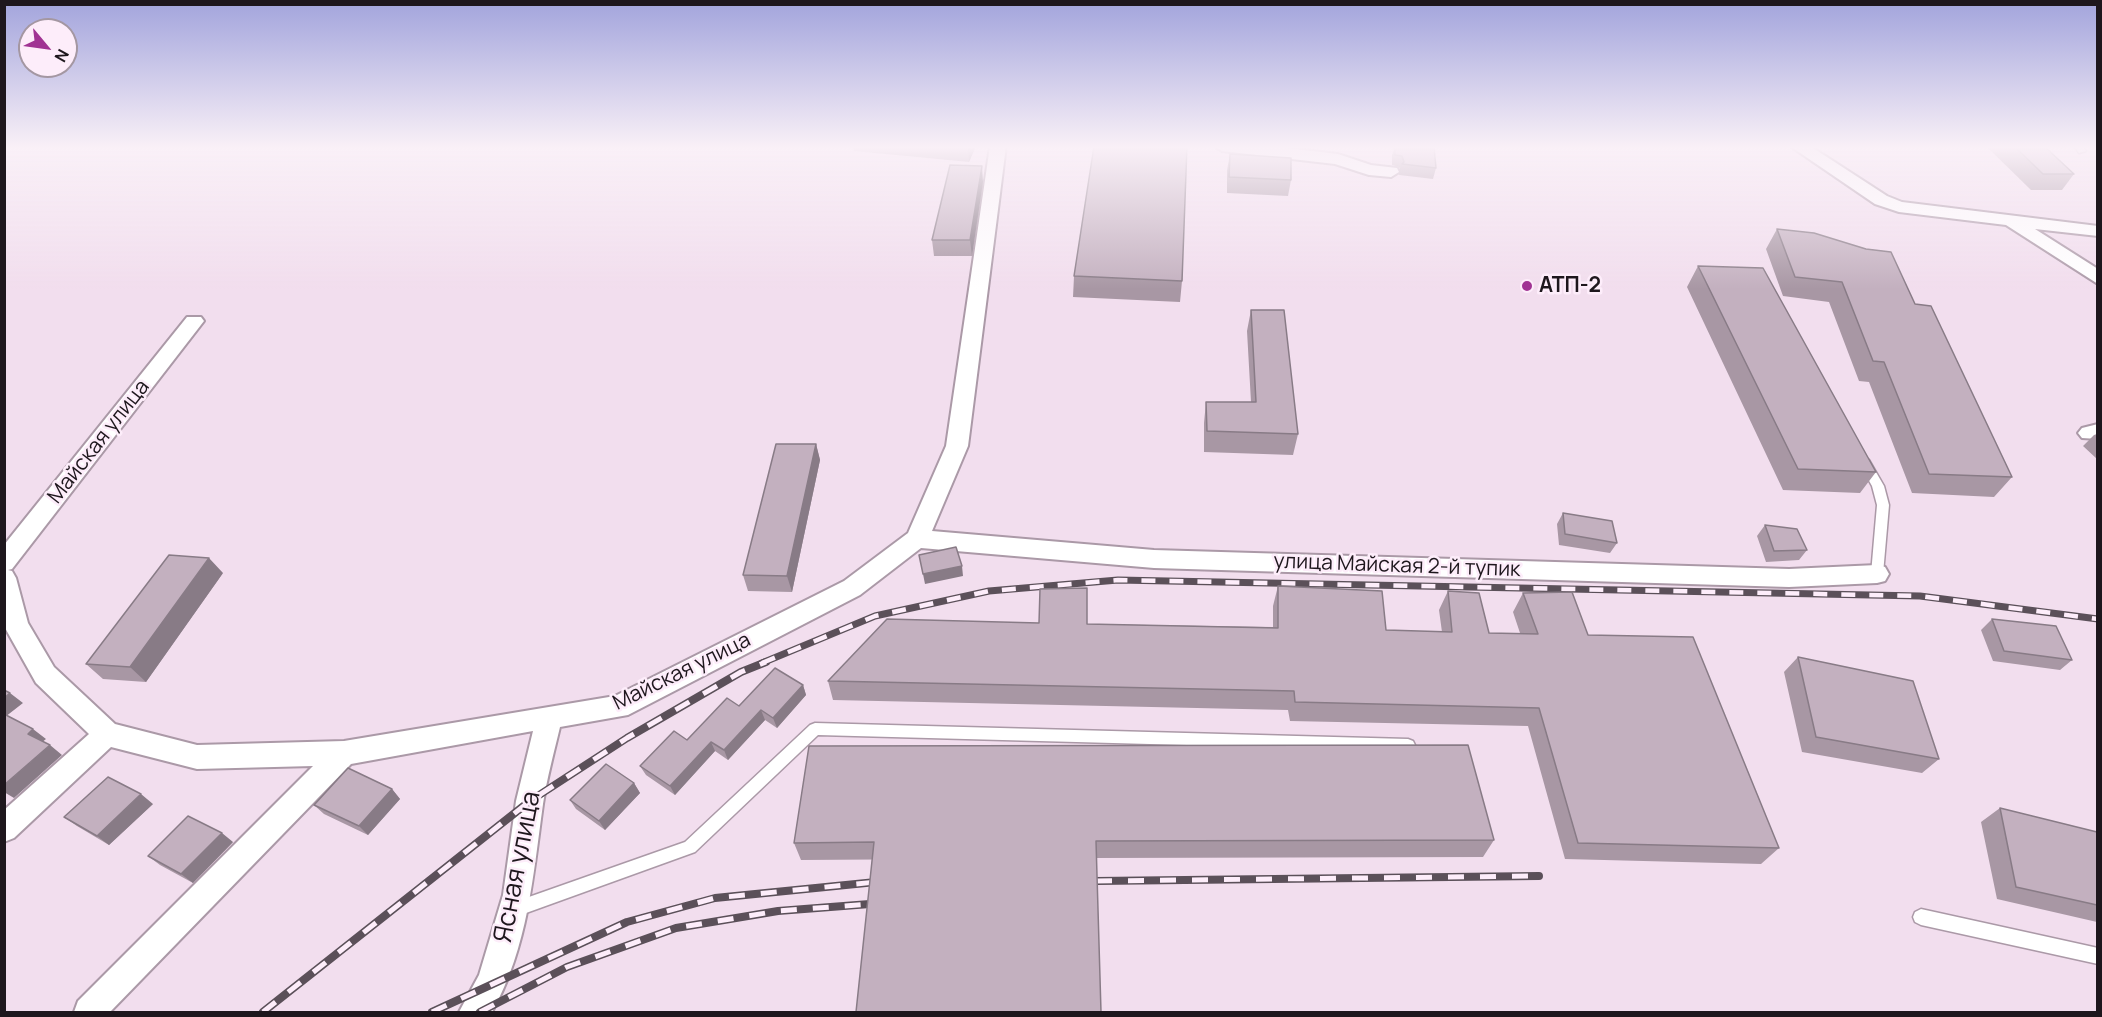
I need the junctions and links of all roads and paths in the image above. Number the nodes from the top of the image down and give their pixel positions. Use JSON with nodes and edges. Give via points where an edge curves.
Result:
{"nodes":[{"id":1,"x":992,"y":193,"type":"edge"},
{"id":2,"x":1871,"y":193,"type":"edge"},
{"id":3,"x":2013,"y":222,"type":"junction"},
{"id":4,"x":2097,"y":231,"type":"edge"},
{"id":5,"x":2097,"y":278,"type":"edge"},
{"id":6,"x":194,"y":321,"type":"dead end"},
{"id":7,"x":1861,"y":456,"type":"edge"},
{"id":8,"x":917,"y":539,"type":"junction"},
{"id":9,"x":4,"y":562,"type":"edge"},
{"id":10,"x":1877,"y":574,"type":"joint"},
{"id":11,"x":4,"y":578,"type":"edge"},
{"id":12,"x":10,"y":629,"type":"edge"},
{"id":13,"x":549,"y":717,"type":"junction"},
{"id":14,"x":107,"y":734,"type":"junction"},
{"id":15,"x":1419,"y":746,"type":"edge"},
{"id":16,"x":344,"y":753,"type":"junction"},
{"id":17,"x":4,"y":829,"type":"edge"},
{"id":18,"x":514,"y":910,"type":"junction"},
{"id":19,"x":1921,"y":916,"type":"dead end"},
{"id":20,"x":2097,"y":956,"type":"edge"},
{"id":21,"x":88,"y":1012,"type":"edge"},
{"id":22,"x":475,"y":1012,"type":"edge"}],
"edges":[{"from":1,"to":8,"type":"street","name":"Майская улица","via":[[957,446]]},
{"from":2,"to":3,"type":"street","via":[[1899,207]]},
{"from":3,"to":4,"type":"street"},
{"from":3,"to":5,"type":"street"},
{"from":6,"to":9,"type":"street","name":"Майская улица"},
{"from":7,"to":10,"type":"lane","via":[[1878,486],[1883,505]]},
{"from":8,"to":10,"type":"street","name":"улица Майская 2-й тупик","via":[[1166,559],[1790,578]]},
{"from":8,"to":13,"type":"street","name":"Майская улица","via":[[852,588],[619,707]]},
{"from":11,"to":12,"type":"street","name":"Майская улица"},
{"from":12,"to":14,"type":"street","name":"Майская улица","via":[[45,675]]},
{"from":13,"to":16,"type":"street","name":"Майская улица"},
{"from":13,"to":18,"type":"street","name":"Ясная улица","via":[[530,801]]},
{"from":14,"to":16,"type":"street","name":"Майская улица","via":[[197,757]]},
{"from":14,"to":17,"type":"street"},
{"from":15,"to":18,"type":"lane","via":[[815,729],[690,847]]},
{"from":16,"to":21,"type":"street"},
{"from":18,"to":22,"type":"street","name":"Ясная улица","via":[[492,982]]},
{"from":19,"to":20,"type":"lane"}]}
